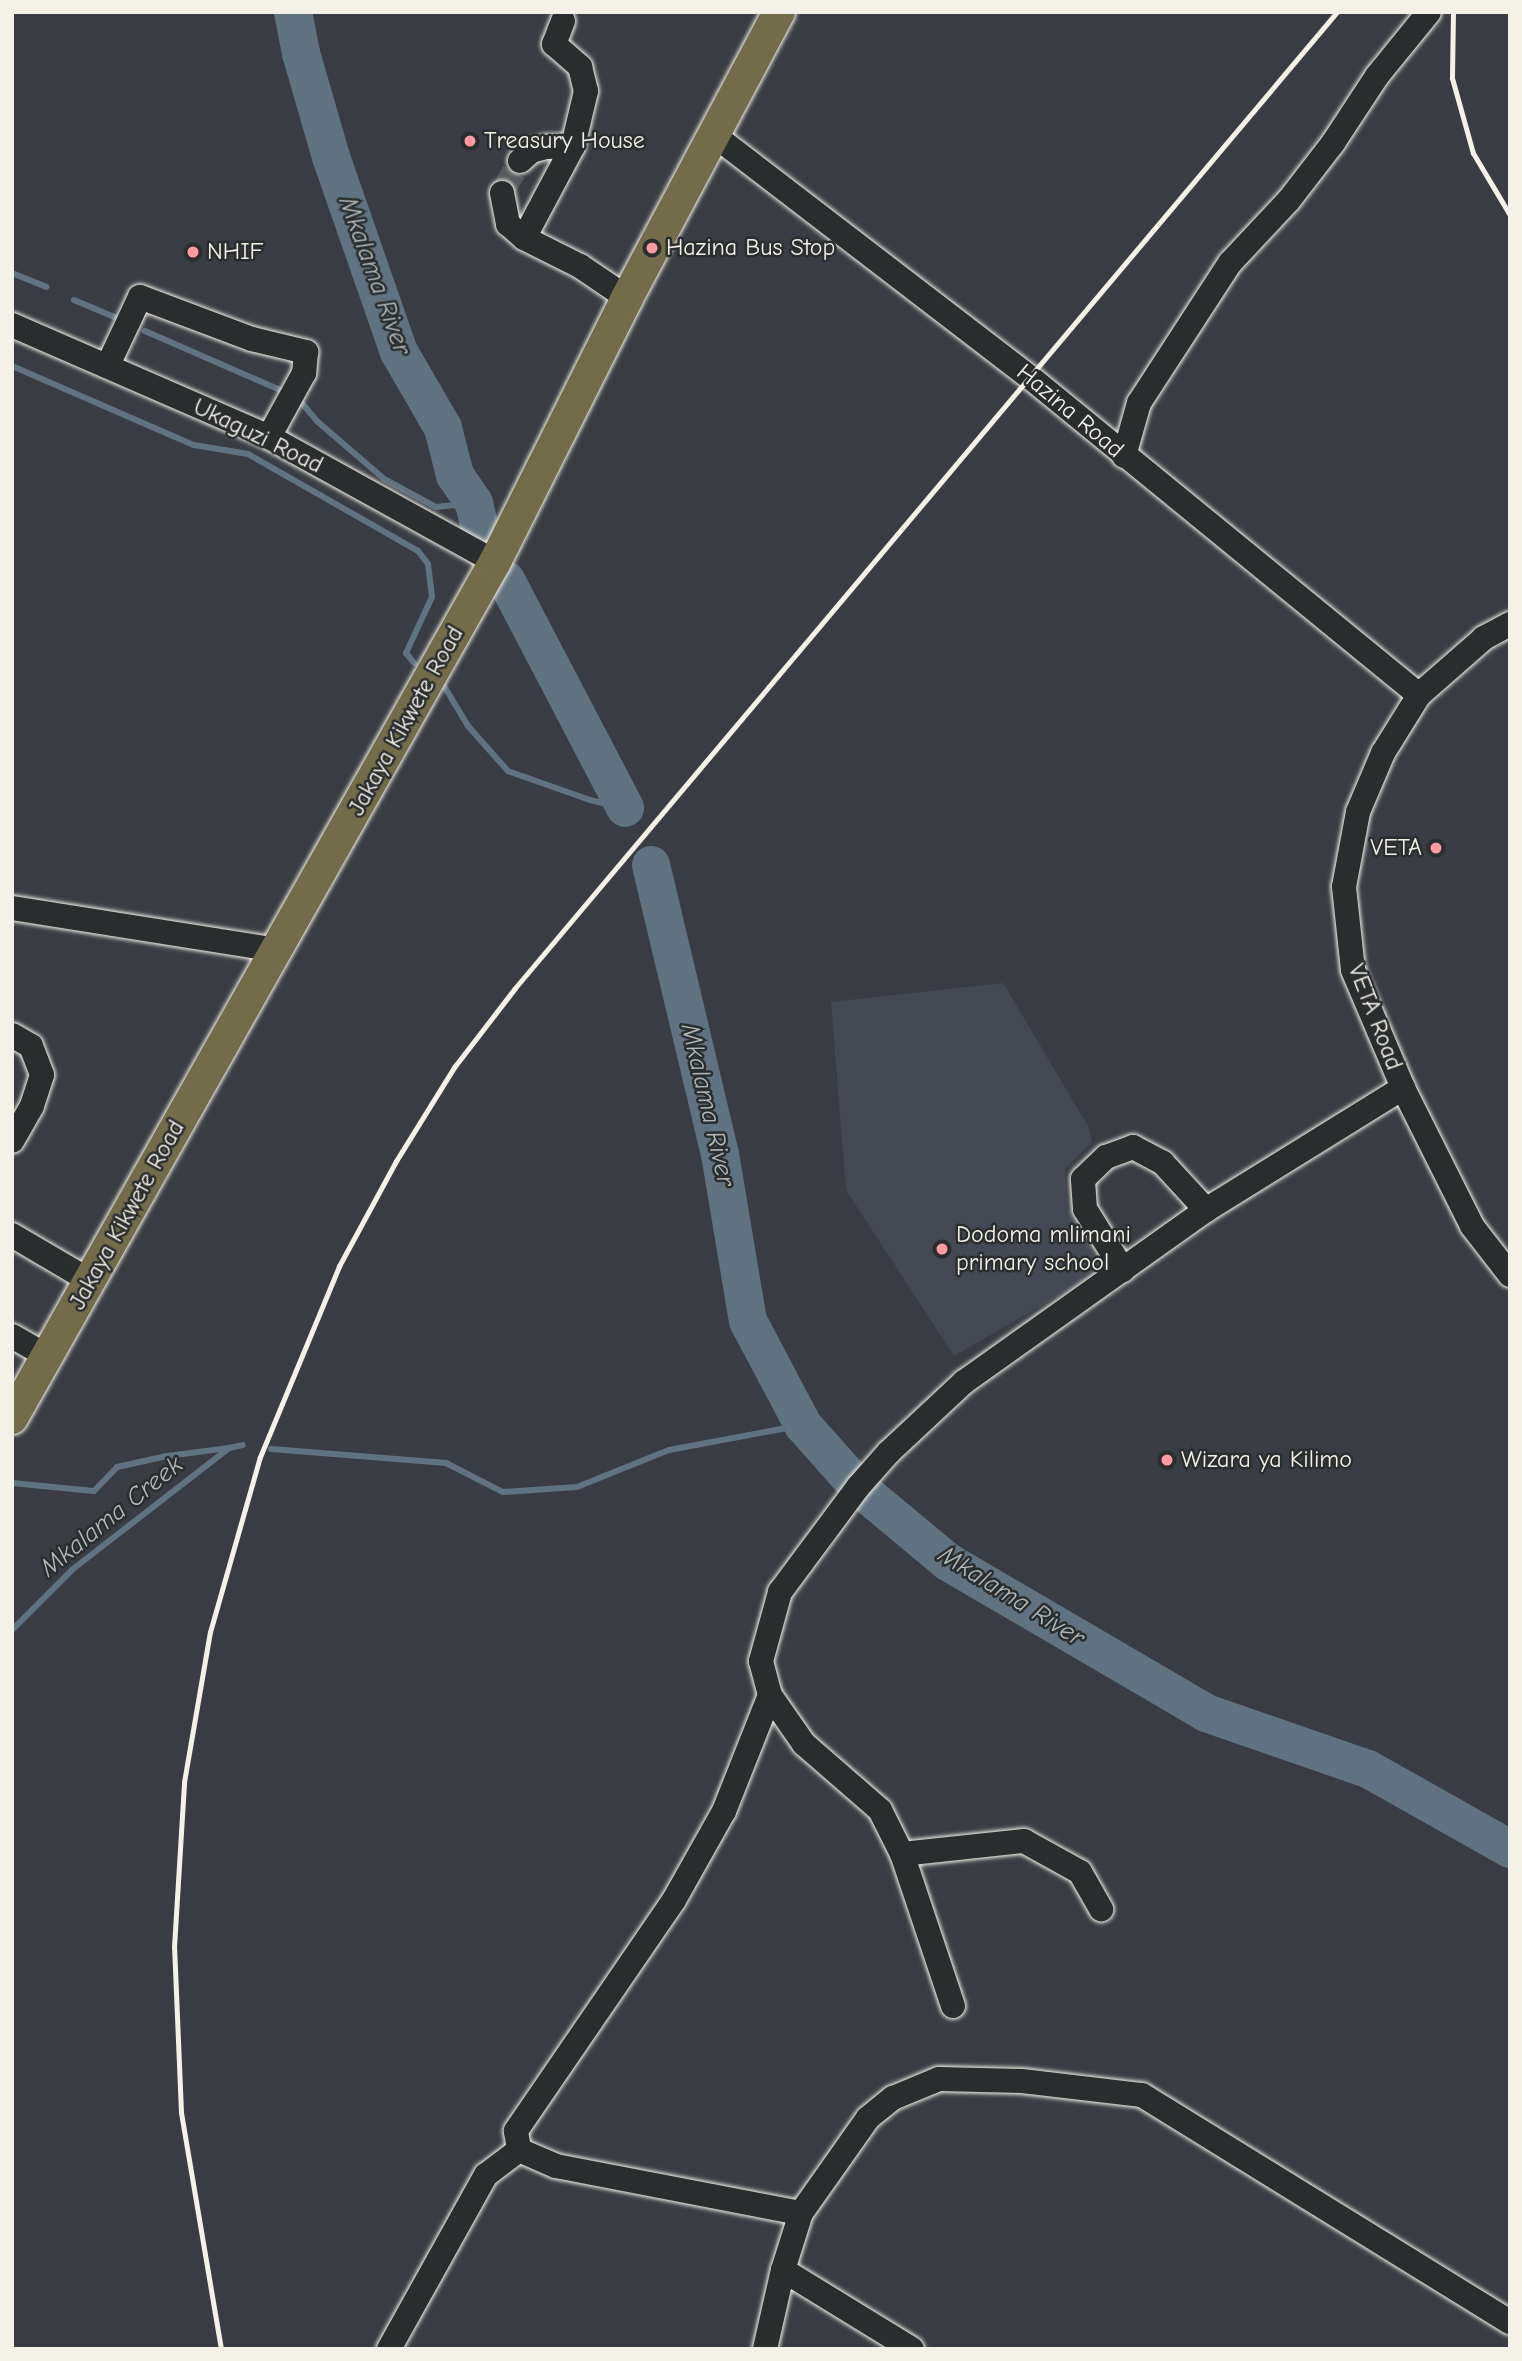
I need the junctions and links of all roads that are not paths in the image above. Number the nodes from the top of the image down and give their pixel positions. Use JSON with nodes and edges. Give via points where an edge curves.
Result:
{"nodes":[{"id":1,"x":1429,"y":12,"type":"edge"},
{"id":2,"x":771,"y":14,"type":"edge"},
{"id":3,"x":563,"y":22,"type":"dead end"},
{"id":4,"x":715,"y":135,"type":"junction"},
{"id":5,"x":573,"y":146,"type":"junction"},
{"id":6,"x":520,"y":161,"type":"tunnel mouth"},
{"id":7,"x":502,"y":193,"type":"tunnel mouth"},
{"id":8,"x":524,"y":238,"type":"junction"},
{"id":9,"x":627,"y":298,"type":"junction"},
{"id":10,"x":12,"y":325,"type":"edge"},
{"id":11,"x":108,"y":365,"type":"junction"},
{"id":12,"x":269,"y":437,"type":"junction"},
{"id":13,"x":1124,"y":456,"type":"junction"},
{"id":14,"x":495,"y":562,"type":"junction"},
{"id":15,"x":1510,"y":624,"type":"edge"},
{"id":16,"x":1419,"y":695,"type":"junction"},
{"id":17,"x":12,"y":908,"type":"edge"},
{"id":18,"x":276,"y":950,"type":"junction"},
{"id":19,"x":12,"y":1035,"type":"edge"},
{"id":20,"x":1403,"y":1088,"type":"junction"},
{"id":21,"x":12,"y":1141,"type":"edge"},
{"id":22,"x":1206,"y":1210,"type":"junction"},
{"id":23,"x":12,"y":1235,"type":"edge"},
{"id":24,"x":1123,"y":1269,"type":"junction"},
{"id":25,"x":1510,"y":1275,"type":"edge"},
{"id":26,"x":90,"y":1281,"type":"junction"},
{"id":27,"x":12,"y":1336,"type":"edge"},
{"id":28,"x":47,"y":1356,"type":"junction"},
{"id":29,"x":12,"y":1418,"type":"edge"},
{"id":30,"x":770,"y":1695,"type":"junction"},
{"id":31,"x":902,"y":1854,"type":"junction"},
{"id":32,"x":1101,"y":1909,"type":"dead end"},
{"id":33,"x":953,"y":2006,"type":"dead end"},
{"id":34,"x":519,"y":2150,"type":"junction"},
{"id":35,"x":801,"y":2213,"type":"junction"},
{"id":36,"x":783,"y":2270,"type":"junction"},
{"id":37,"x":1510,"y":2322,"type":"edge"},
{"id":38,"x":389,"y":2349,"type":"edge"},
{"id":39,"x":765,"y":2349,"type":"edge"},
{"id":40,"x":912,"y":2349,"type":"edge"}],
"edges":[{"from":1,"to":13,"type":"street","via":[[1289,200],[1230,263],[1139,403]]},
{"from":2,"to":4,"type":"main road","name":"Jakaya Kikwete Road"},
{"from":3,"to":5,"type":"street","via":[[554,44],[580,67],[586,92]]},
{"from":4,"to":9,"type":"main road","name":"Jakaya Kikwete Road"},
{"from":4,"to":13,"type":"street","name":"Hazina Road","via":[[1031,378]]},
{"from":5,"to":6,"type":"street","via":[[531,151]]},
{"from":5,"to":8,"type":"street"},
{"from":7,"to":8,"type":"street","via":[[508,224]]},
{"from":8,"to":9,"type":"street","via":[[580,266]]},
{"from":9,"to":14,"type":"main road","name":"Jakaya Kikwete Road"},
{"from":10,"to":11,"type":"street","name":"Ukaguzi Road"},
{"from":11,"to":12,"type":"street","name":"Ukaguzi Road"},
{"from":11,"to":12,"type":"street","via":[[140,297],[252,339],[306,352],[304,373]]},
{"from":12,"to":14,"type":"street","name":"Ukaguzi Road"},
{"from":13,"to":16,"type":"street","name":"Hazina Road"},
{"from":14,"to":18,"type":"main road","name":"Jakaya Kikwete Road"},
{"from":15,"to":16,"type":"street","name":"VETA Road","via":[[1484,638]]},
{"from":16,"to":20,"type":"street","name":"VETA Road","via":[[1383,753],[1358,812],[1343,887],[1353,970]]},
{"from":17,"to":18,"type":"street"},
{"from":18,"to":26,"type":"main road","name":"Jakaya Kikwete Road"},
{"from":19,"to":21,"type":"street","via":[[31,1046],[42,1075],[32,1106]]},
{"from":20,"to":22,"type":"street"},
{"from":20,"to":25,"type":"street","name":"VETA Road","via":[[1472,1226]]},
{"from":22,"to":24,"type":"street"},
{"from":22,"to":24,"type":"street","via":[[1163,1163],[1143,1152],[1133,1147],[1106,1157],[1083,1179],[1085,1209]]},
{"from":23,"to":26,"type":"street"},
{"from":24,"to":30,"type":"street","via":[[964,1382],[858,1487],[780,1592],[761,1661]]},
{"from":26,"to":28,"type":"main road","name":"Jakaya Kikwete Road"},
{"from":27,"to":28,"type":"street"},
{"from":28,"to":29,"type":"main road","name":"Jakaya Kikwete Road"},
{"from":30,"to":31,"type":"street","via":[[804,1744],[880,1810]]},
{"from":30,"to":34,"type":"street","via":[[724,1811],[674,1900],[516,2131]]},
{"from":31,"to":32,"type":"street","via":[[1024,1841],[1080,1872]]},
{"from":31,"to":33,"type":"street"},
{"from":34,"to":35,"type":"street","via":[[556,2166]]},
{"from":34,"to":38,"type":"street","via":[[486,2175]]},
{"from":35,"to":36,"type":"street"},
{"from":35,"to":37,"type":"street","via":[[867,2118],[893,2098],[939,2079],[1022,2081],[1142,2095]]},
{"from":36,"to":39,"type":"street"},
{"from":36,"to":40,"type":"street"}]}
